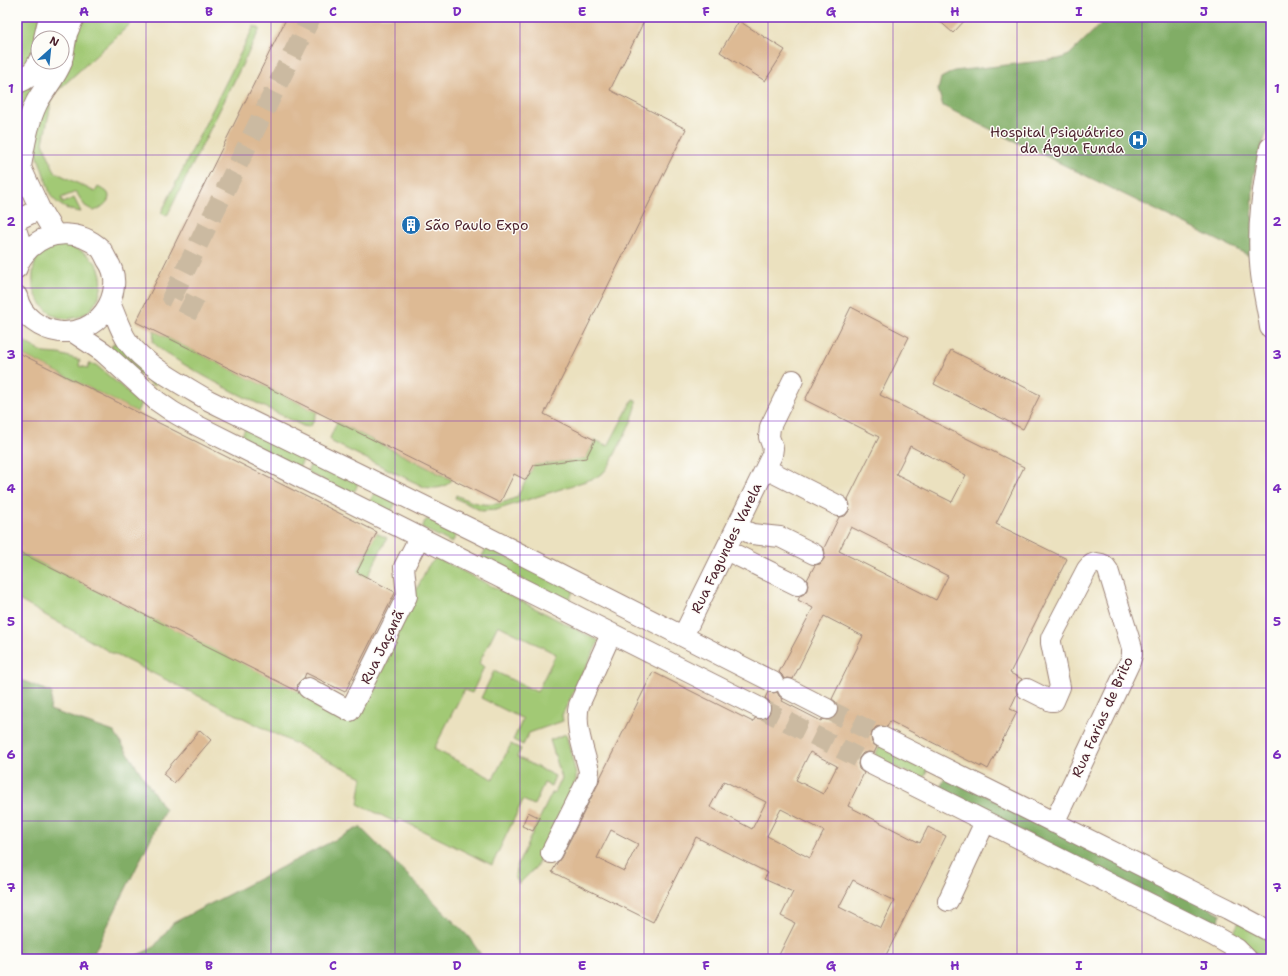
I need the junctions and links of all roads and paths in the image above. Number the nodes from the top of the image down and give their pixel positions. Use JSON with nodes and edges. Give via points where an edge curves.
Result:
{"nodes":[{"id":1,"x":50,"y":17,"type":"edge"},
{"id":2,"x":72,"y":17,"type":"edge"},
{"id":3,"x":47,"y":30,"type":"edge"},
{"id":4,"x":67,"y":30,"type":"edge"},
{"id":5,"x":34,"y":70,"type":"edge"},
{"id":6,"x":57,"y":70,"type":"edge"},
{"id":7,"x":17,"y":82,"type":"edge"},
{"id":8,"x":1271,"y":148,"type":"edge"},
{"id":9,"x":18,"y":162,"type":"edge"},
{"id":10,"x":40,"y":209,"type":"junction"},
{"id":11,"x":17,"y":220,"type":"edge"},
{"id":12,"x":17,"y":232,"type":"edge"},
{"id":13,"x":55,"y":234,"type":"junction"},
{"id":14,"x":20,"y":261,"type":"edge"},
{"id":15,"x":1266,"y":262,"type":"edge"},
{"id":16,"x":17,"y":296,"type":"edge"},
{"id":17,"x":110,"y":303,"type":"junction"},
{"id":18,"x":1271,"y":327,"type":"edge"},
{"id":19,"x":73,"y":332,"type":"junction"},
{"id":20,"x":793,"y":380,"type":"dead end"},
{"id":21,"x":768,"y":465,"type":"junction"},
{"id":22,"x":839,"y":506,"type":"dead end"},
{"id":23,"x":737,"y":526,"type":"junction"},
{"id":24,"x":477,"y":532,"type":"junction"},
{"id":25,"x":419,"y":538,"type":"junction"},
{"id":26,"x":726,"y":550,"type":"junction"},
{"id":27,"x":814,"y":554,"type":"dead end"},
{"id":28,"x":463,"y":559,"type":"junction"},
{"id":29,"x":797,"y":585,"type":"dead end"},
{"id":30,"x":597,"y":593,"type":"junction"},
{"id":31,"x":584,"y":620,"type":"junction"},
{"id":32,"x":611,"y":634,"type":"junction"},
{"id":33,"x":683,"y":636,"type":"junction"},
{"id":34,"x":308,"y":688,"type":"dead end"},
{"id":35,"x":1027,"y":689,"type":"dead end"},
{"id":36,"x":760,"y":708,"type":"tunnel mouth"},
{"id":37,"x":827,"y":709,"type":"tunnel mouth"},
{"id":38,"x":882,"y":737,"type":"tunnel mouth"},
{"id":39,"x":869,"y":763,"type":"tunnel mouth"},
{"id":40,"x":943,"y":767,"type":"junction"},
{"id":41,"x":929,"y":794,"type":"junction"},
{"id":42,"x":985,"y":822,"type":"junction"},
{"id":43,"x":1054,"y":823,"type":"junction"},
{"id":44,"x":551,"y":853,"type":"dead end"},
{"id":45,"x":948,"y":900,"type":"dead end"},
{"id":46,"x":1271,"y":913,"type":"edge"},
{"id":47,"x":1243,"y":917,"type":"junction"},
{"id":48,"x":1271,"y":932,"type":"edge"},
{"id":49,"x":1247,"y":959,"type":"edge"}],
"edges":[{"from":1,"to":3,"type":"main road"},
{"from":2,"to":4,"type":"main road"},
{"from":5,"to":7,"type":"main road","via":[[22,81]]},
{"from":6,"to":9,"type":"main road","via":[[33,110]]},
{"from":8,"to":15,"type":"main road","via":[[1262,200],[1260,233]]},
{"from":9,"to":10,"type":"street"},
{"from":10,"to":11,"type":"street"},
{"from":10,"to":13,"type":"street"},
{"from":12,"to":14,"type":"street"},
{"from":13,"to":14,"type":"street","via":[[38,241]]},
{"from":13,"to":17,"type":"street","via":[[72,234],[88,240],[102,250],[111,266],[114,285]]},
{"from":15,"to":18,"type":"main road"},
{"from":16,"to":19,"type":"street","via":[[28,317],[41,327],[57,332]]},
{"from":17,"to":19,"type":"street","via":[[101,316],[88,327]]},
{"from":17,"to":24,"type":"street","via":[[127,341],[145,359],[166,374],[208,400]]},
{"from":19,"to":25,"type":"street","via":[[103,352],[144,390],[173,412]]},
{"from":20,"to":21,"type":"street","via":[[770,428],[769,437],[774,451]]},
{"from":21,"to":22,"type":"street"},
{"from":21,"to":23,"type":"street","name":"Rua Fagundes Varela"},
{"from":23,"to":26,"type":"street","name":"Rua Fagundes Varela"},
{"from":23,"to":27,"type":"street","via":[[752,534],[780,537]]},
{"from":24,"to":28,"type":"street"},
{"from":24,"to":30,"type":"street"},
{"from":25,"to":28,"type":"street"},
{"from":25,"to":34,"type":"street","name":"Rua Jaçanã","via":[[404,567],[407,596],[350,711]]},
{"from":26,"to":29,"type":"street"},
{"from":26,"to":33,"type":"street","name":"Rua Fagundes Varela"},
{"from":28,"to":31,"type":"street"},
{"from":30,"to":31,"type":"street"},
{"from":30,"to":33,"type":"street"},
{"from":31,"to":32,"type":"street"},
{"from":32,"to":36,"type":"street"},
{"from":32,"to":44,"type":"street","via":[[577,714],[589,770],[588,778]]},
{"from":33,"to":37,"type":"street"},
{"from":35,"to":43,"type":"street","name":"Rua Farias de Brito","via":[[1054,701],[1060,687],[1052,638],[1087,569],[1096,563],[1102,564],[1108,570],[1132,655]]},
{"from":38,"to":40,"type":"street"},
{"from":39,"to":41,"type":"street"},
{"from":40,"to":41,"type":"street"},
{"from":40,"to":43,"type":"street"},
{"from":41,"to":42,"type":"street"},
{"from":42,"to":45,"type":"street"},
{"from":42,"to":49,"type":"street","via":[[1214,936],[1237,949]]},
{"from":43,"to":47,"type":"street"},
{"from":46,"to":47,"type":"street"},
{"from":47,"to":48,"type":"street"}]}
